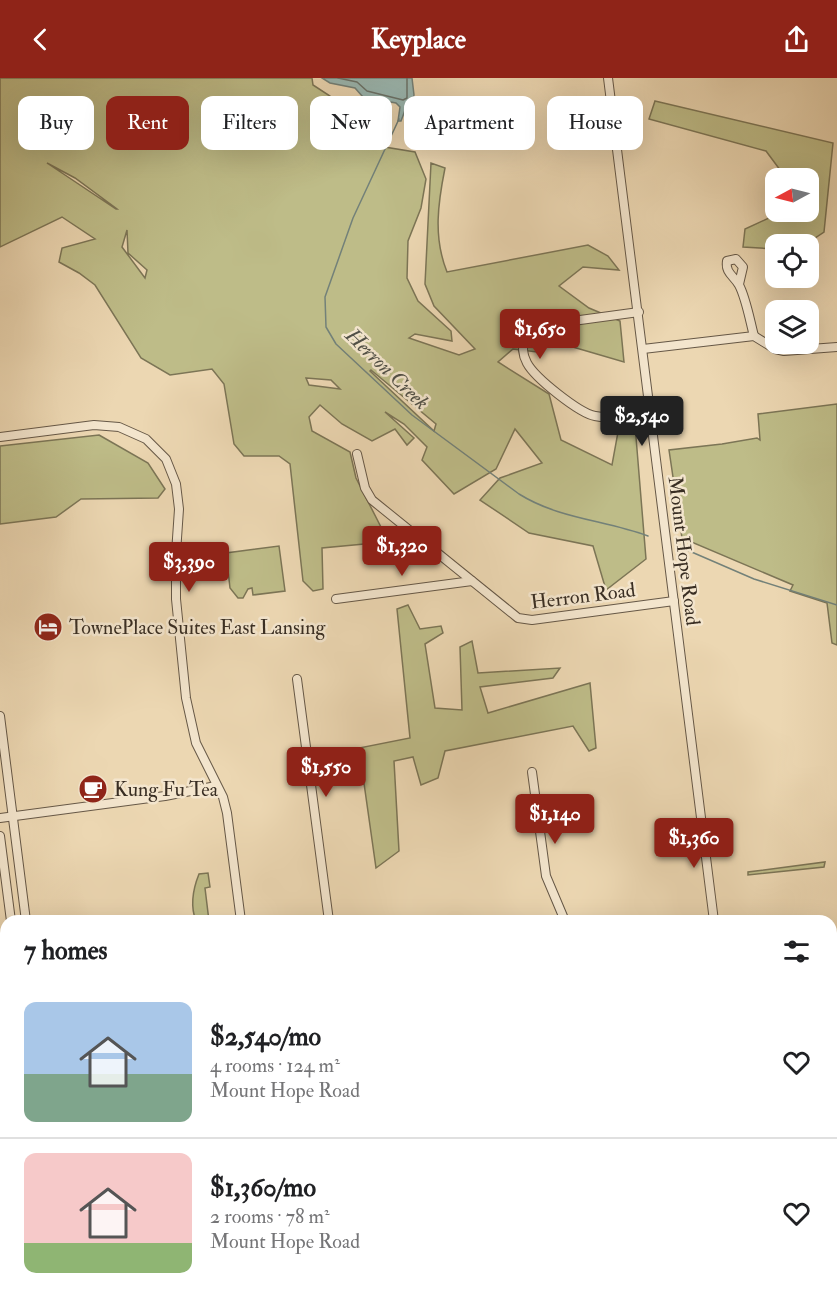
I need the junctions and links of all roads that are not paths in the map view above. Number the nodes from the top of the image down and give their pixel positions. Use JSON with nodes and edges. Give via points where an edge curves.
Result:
{"nodes":[{"id":1,"x":608,"y":78,"type":"edge"},
{"id":2,"x":739,"y":284,"type":"dead end"},
{"id":3,"x":639,"y":312,"type":"junction"},
{"id":4,"x":754,"y":336,"type":"junction"},
{"id":5,"x":837,"y":347,"type":"edge"},
{"id":6,"x":643,"y":349,"type":"junction"},
{"id":7,"x":651,"y":411,"type":"junction"},
{"id":8,"x":0,"y":437,"type":"edge"},
{"id":9,"x":357,"y":454,"type":"dead end"},
{"id":10,"x":472,"y":581,"type":"junction"},
{"id":11,"x":336,"y":599,"type":"dead end"},
{"id":12,"x":674,"y":601,"type":"junction"},
{"id":13,"x":297,"y":679,"type":"dead end"},
{"id":14,"x":0,"y":716,"type":"edge"},
{"id":15,"x":532,"y":772,"type":"dead end"},
{"id":16,"x":216,"y":786,"type":"junction"},
{"id":17,"x":12,"y":816,"type":"junction"},
{"id":18,"x":0,"y":818,"type":"edge"},
{"id":19,"x":0,"y":836,"type":"edge"},
{"id":20,"x":9,"y":915,"type":"edge"},
{"id":21,"x":25,"y":915,"type":"edge"},
{"id":22,"x":240,"y":915,"type":"edge"},
{"id":23,"x":327,"y":915,"type":"edge"},
{"id":24,"x":562,"y":915,"type":"edge"},
{"id":25,"x":713,"y":915,"type":"edge"}],
"edges":[{"from":1,"to":3,"type":"street","name":"Mount Hope Road"},
{"from":2,"to":4,"type":"street"},
{"from":3,"to":6,"type":"street","name":"Mount Hope Road"},
{"from":3,"to":7,"type":"street","via":[[536,326],[525,336],[523,351],[535,375],[589,414],[606,417]]},
{"from":4,"to":5,"type":"street","via":[[784,351]]},
{"from":4,"to":6,"type":"street"},
{"from":6,"to":7,"type":"street","name":"Mount Hope Road"},
{"from":7,"to":12,"type":"street","name":"Mount Hope Road"},
{"from":8,"to":16,"type":"street","via":[[109,425],[146,439],[166,459],[176,484],[179,509],[176,599],[186,698],[196,743]]},
{"from":9,"to":10,"type":"street","name":"Herron Road","via":[[372,500]]},
{"from":10,"to":11,"type":"street"},
{"from":10,"to":12,"type":"street","name":"Herron Road","via":[[514,616],[525,620]]},
{"from":12,"to":25,"type":"street","name":"Mount Hope Road"},
{"from":13,"to":23,"type":"street"},
{"from":14,"to":17,"type":"street"},
{"from":15,"to":24,"type":"street","via":[[546,876]]},
{"from":16,"to":17,"type":"street"},
{"from":16,"to":22,"type":"street","via":[[227,813]]},
{"from":17,"to":18,"type":"street"},
{"from":17,"to":21,"type":"street"},
{"from":19,"to":20,"type":"street"}]}
